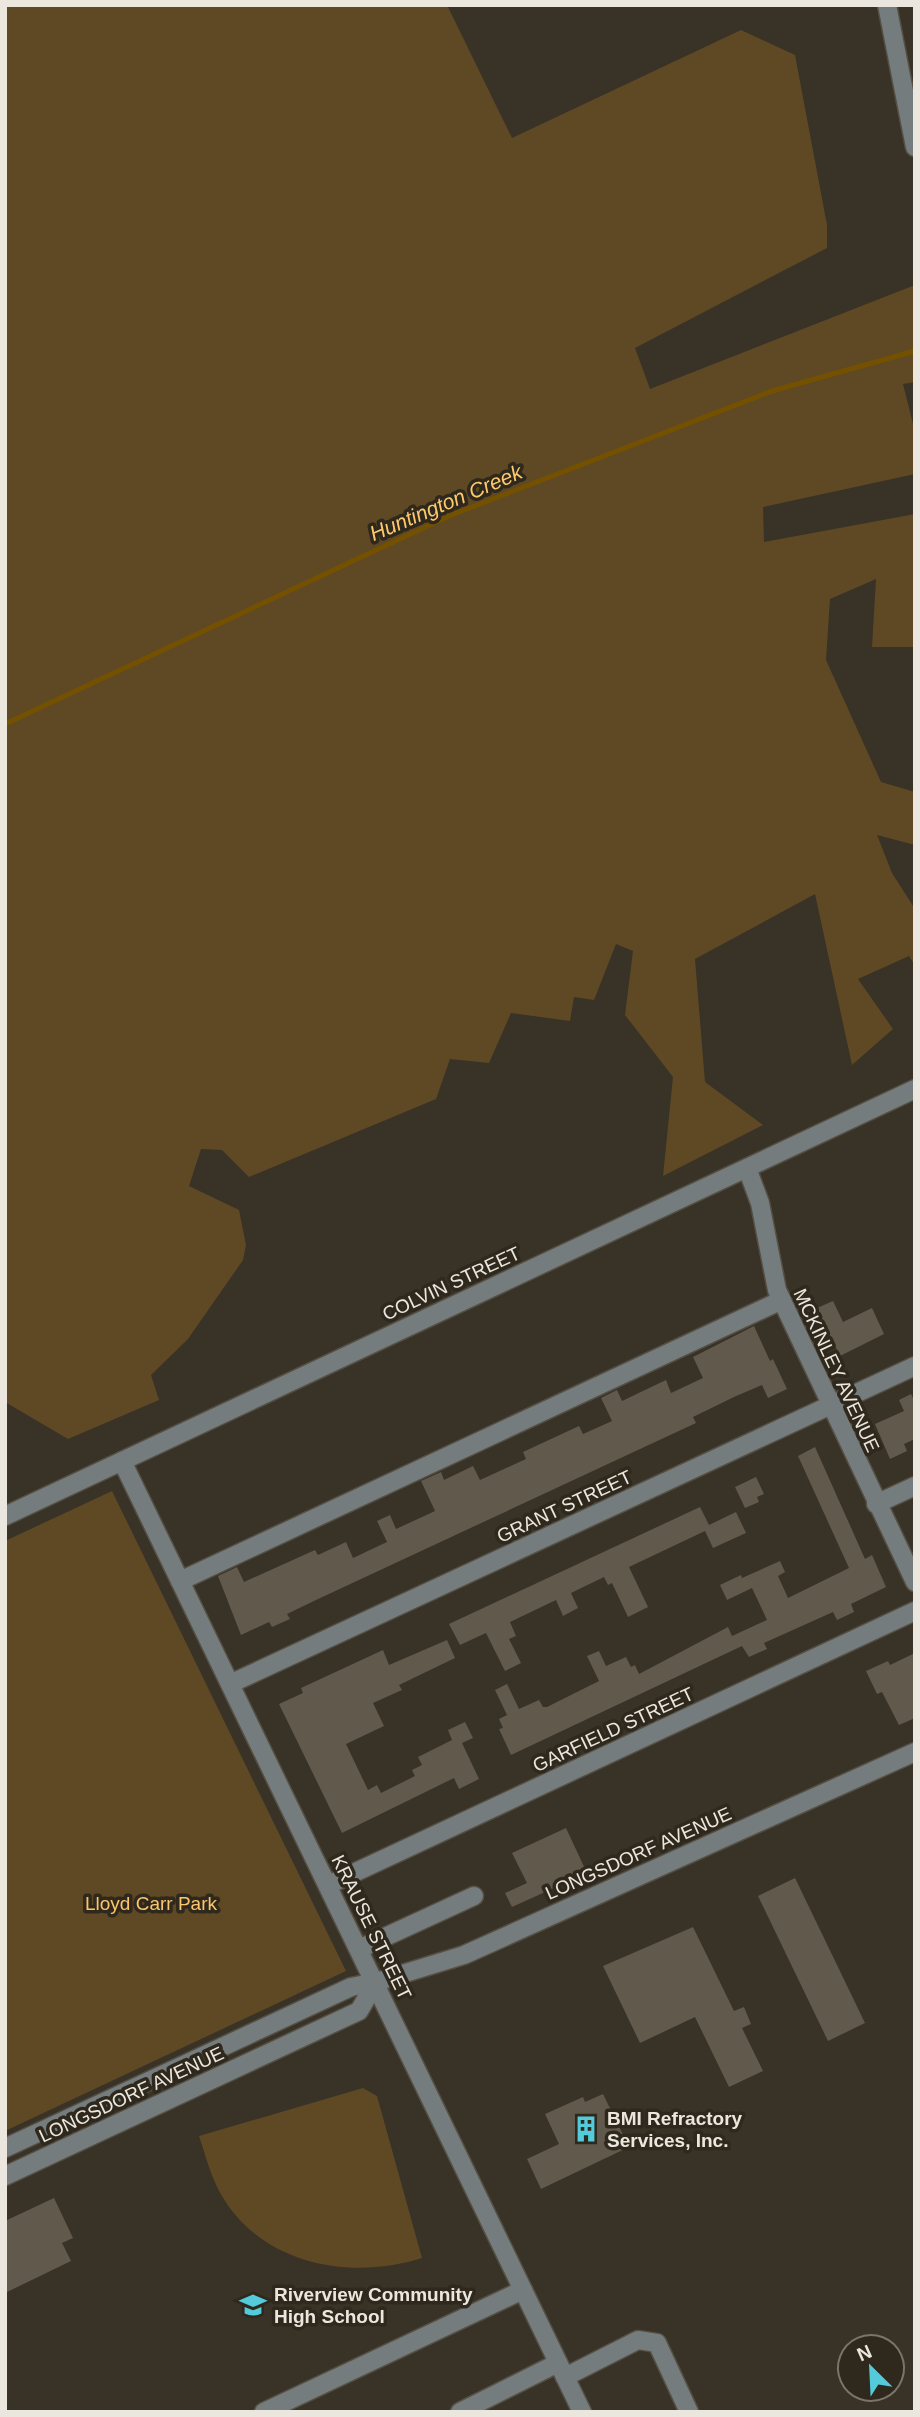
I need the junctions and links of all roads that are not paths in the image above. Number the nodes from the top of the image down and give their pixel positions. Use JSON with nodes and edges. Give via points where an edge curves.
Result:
{"nodes":[{"id":1,"x":887,"y":5,"type":"edge"},
{"id":2,"x":915,"y":147,"type":"edge"},
{"id":3,"x":915,"y":1089,"type":"edge"},
{"id":4,"x":747,"y":1168,"type":"junction"},
{"id":5,"x":782,"y":1300,"type":"junction"},
{"id":6,"x":915,"y":1366,"type":"edge"},
{"id":7,"x":829,"y":1406,"type":"junction"},
{"id":8,"x":122,"y":1461,"type":"junction"},
{"id":9,"x":915,"y":1486,"type":"edge"},
{"id":10,"x":876,"y":1504,"type":"junction"},
{"id":11,"x":5,"y":1516,"type":"edge"},
{"id":12,"x":180,"y":1581,"type":"junction"},
{"id":13,"x":915,"y":1582,"type":"edge"},
{"id":14,"x":915,"y":1611,"type":"edge"},
{"id":15,"x":232,"y":1684,"type":"junction"},
{"id":16,"x":915,"y":1752,"type":"edge"},
{"id":17,"x":328,"y":1885,"type":"junction"},
{"id":18,"x":474,"y":1896,"type":"dead end"},
{"id":19,"x":359,"y":1949,"type":"junction"},
{"id":20,"x":376,"y":1982,"type":"junction"},
{"id":21,"x":154,"y":2079,"type":"junction"},
{"id":22,"x":164,"y":2101,"type":"junction"},
{"id":23,"x":57,"y":2124,"type":"junction"},
{"id":24,"x":67,"y":2147,"type":"junction"},
{"id":25,"x":5,"y":2148,"type":"edge"},
{"id":26,"x":5,"y":2176,"type":"edge"},
{"id":27,"x":523,"y":2290,"type":"junction"},
{"id":28,"x":562,"y":2370,"type":"junction"},
{"id":29,"x":264,"y":2412,"type":"edge"},
{"id":30,"x":460,"y":2412,"type":"edge"},
{"id":31,"x":582,"y":2412,"type":"edge"},
{"id":32,"x":689,"y":2412,"type":"edge"}],
"edges":[{"from":1,"to":2,"type":"street"},
{"from":3,"to":4,"type":"street","name":"COLVIN STREET"},
{"from":4,"to":5,"type":"street","name":"MCKINLEY AVENUE","via":[[760,1203],[772,1273]]},
{"from":4,"to":8,"type":"street","name":"COLVIN STREET"},
{"from":5,"to":7,"type":"street","name":"MCKINLEY AVENUE"},
{"from":5,"to":12,"type":"street"},
{"from":6,"to":7,"type":"street","name":"GRANT STREET"},
{"from":7,"to":10,"type":"street","name":"MCKINLEY AVENUE"},
{"from":7,"to":15,"type":"street","name":"GRANT STREET"},
{"from":8,"to":11,"type":"street","name":"COLVIN STREET"},
{"from":8,"to":12,"type":"street","name":"KRAUSE STREET"},
{"from":9,"to":10,"type":"street"},
{"from":10,"to":13,"type":"street","name":"MCKINLEY AVENUE"},
{"from":12,"to":15,"type":"street","name":"KRAUSE STREET"},
{"from":14,"to":17,"type":"street","name":"GARFIELD STREET"},
{"from":15,"to":17,"type":"street","name":"KRAUSE STREET"},
{"from":16,"to":20,"type":"street","name":"LONGSDORF AVENUE","via":[[464,1955]]},
{"from":17,"to":19,"type":"street","name":"KRAUSE STREET"},
{"from":18,"to":19,"type":"street"},
{"from":19,"to":20,"type":"street","name":"KRAUSE STREET"},
{"from":20,"to":21,"type":"street","name":"LONGSDORF AVENUE","via":[[351,1987]]},
{"from":20,"to":22,"type":"street","name":"LONGSDORF AVENUE","via":[[359,2011]]},
{"from":20,"to":27,"type":"street","name":"KRAUSE STREET"},
{"from":21,"to":22,"type":"street"},
{"from":21,"to":23,"type":"street","name":"LONGSDORF AVENUE"},
{"from":22,"to":24,"type":"street","name":"LONGSDORF AVENUE"},
{"from":23,"to":24,"type":"street"},
{"from":23,"to":25,"type":"street","name":"LONGSDORF AVENUE"},
{"from":24,"to":26,"type":"street","name":"LONGSDORF AVENUE"},
{"from":27,"to":28,"type":"street","name":"KRAUSE STREET"},
{"from":27,"to":29,"type":"street"},
{"from":28,"to":30,"type":"street"},
{"from":28,"to":31,"type":"street","name":"KRAUSE STREET"},
{"from":28,"to":32,"type":"street","via":[[638,2340],[650,2340],[657,2343]]}]}
